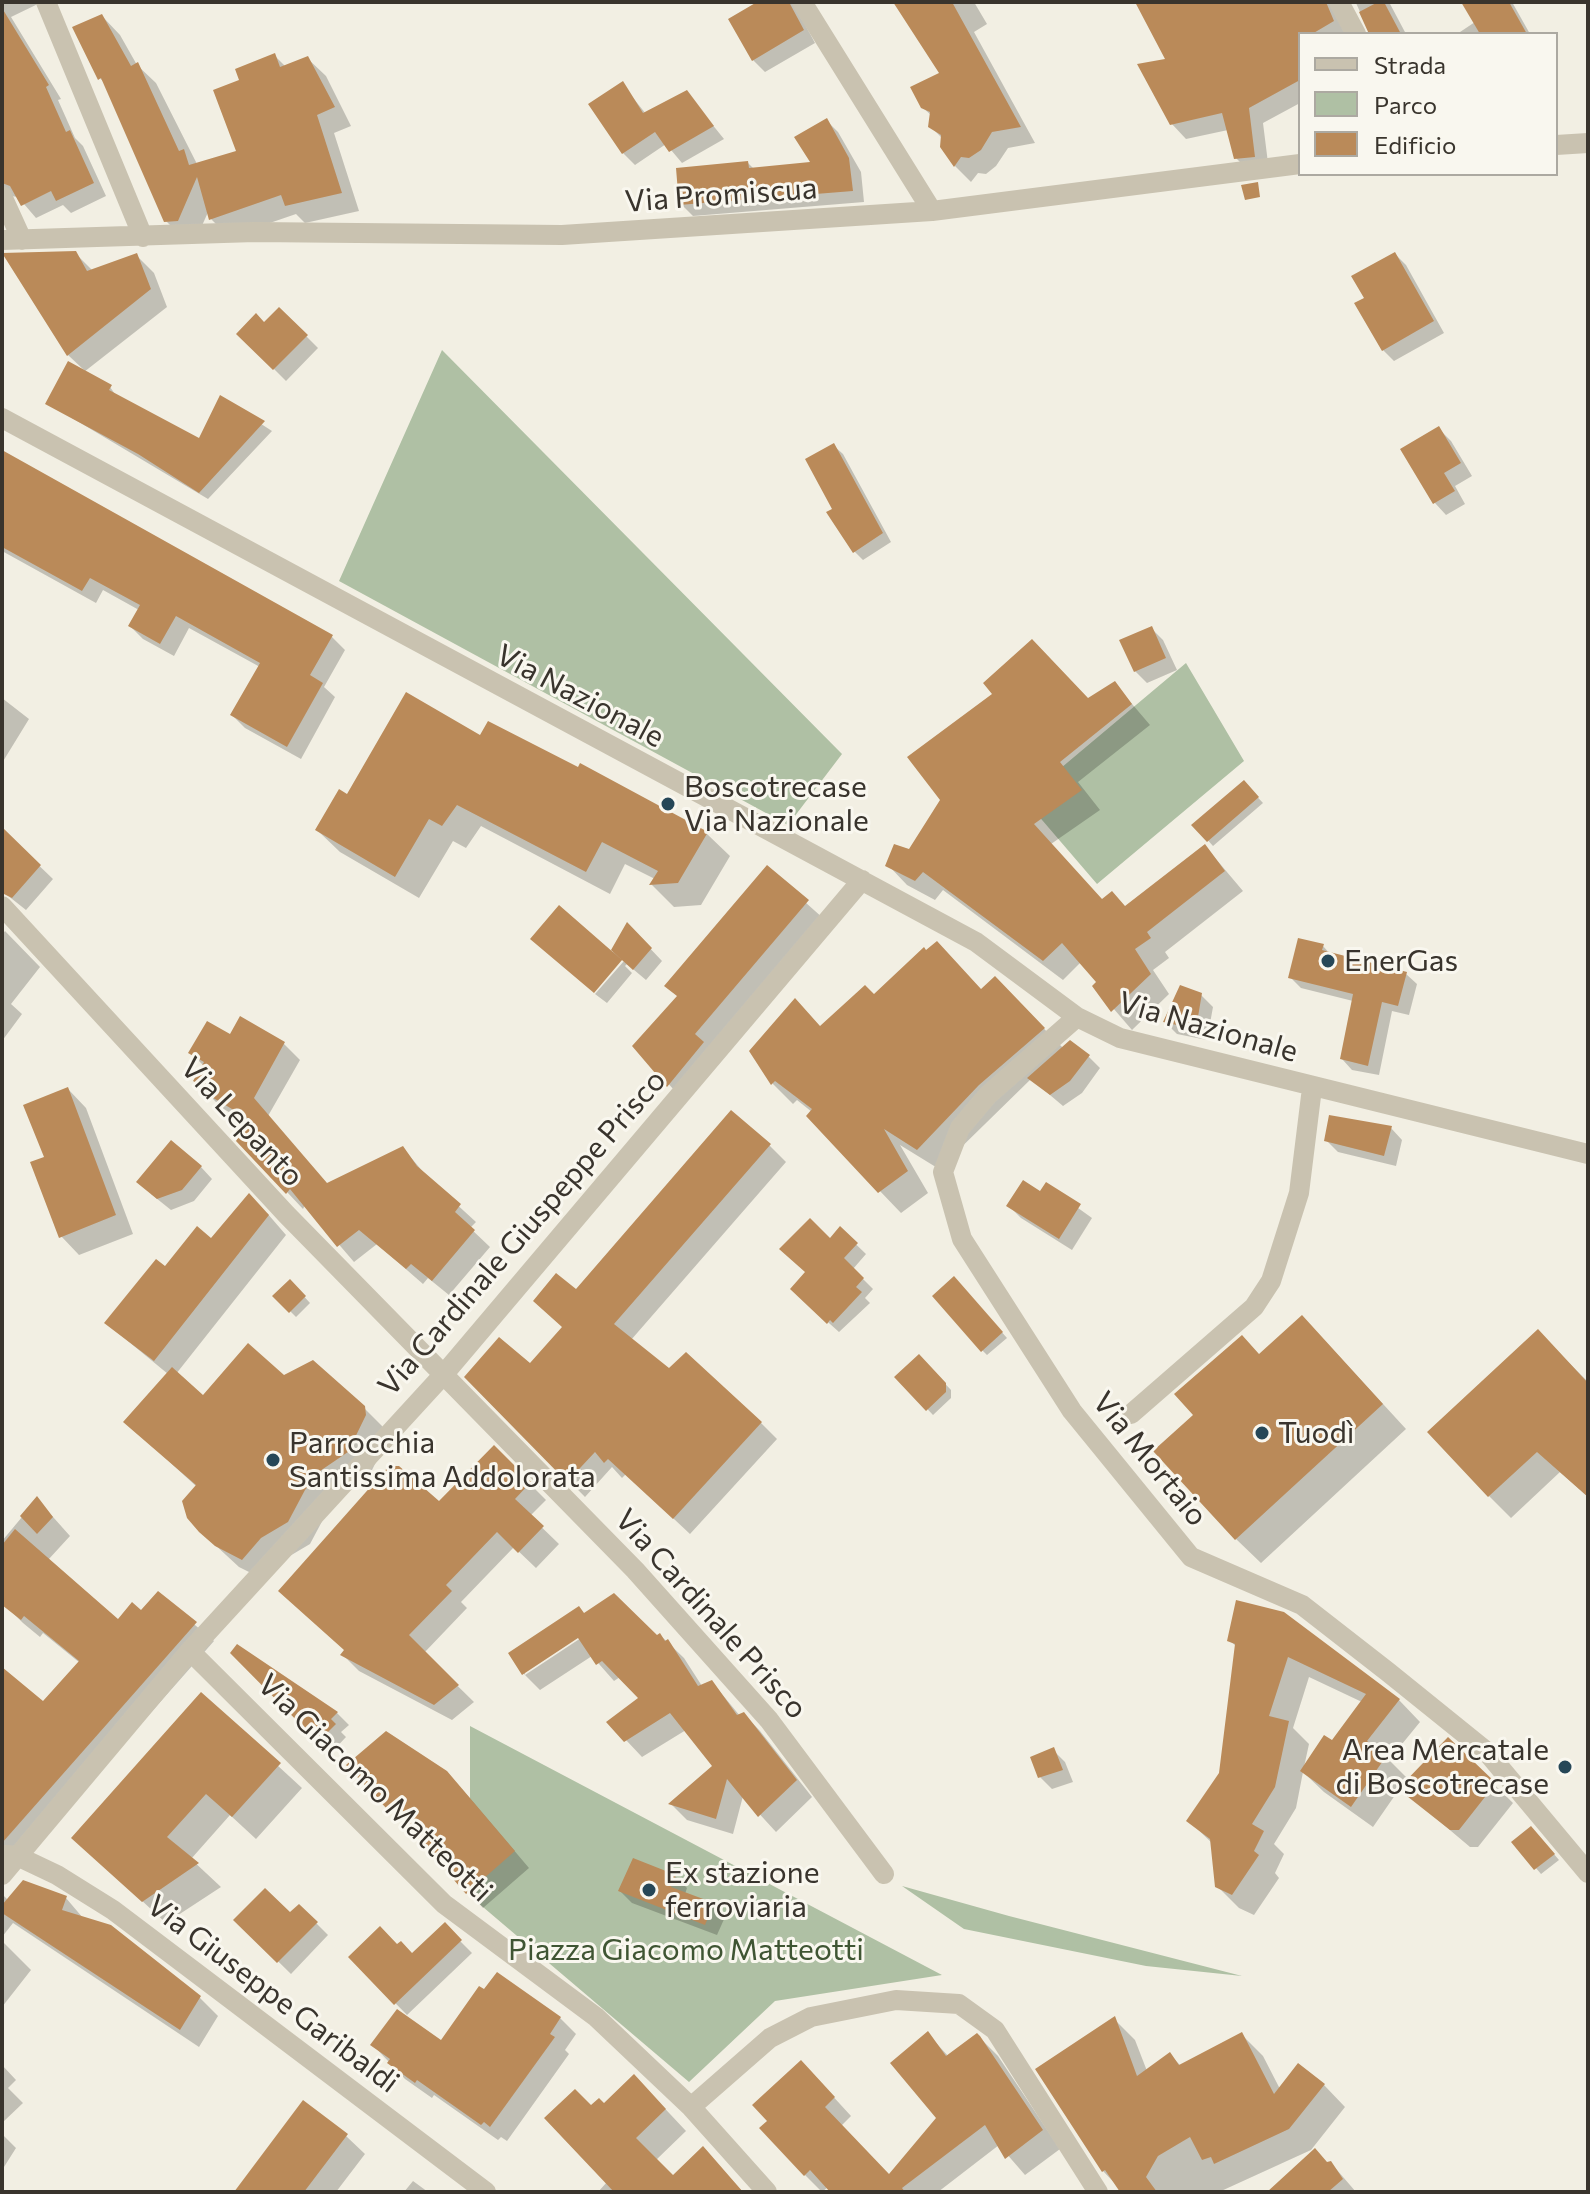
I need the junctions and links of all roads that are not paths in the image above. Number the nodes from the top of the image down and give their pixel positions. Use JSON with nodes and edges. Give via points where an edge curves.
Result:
{"nodes":[{"id":1,"x":46,"y":2,"type":"edge"},
{"id":2,"x":802,"y":2,"type":"edge"},
{"id":3,"x":1339,"y":2,"type":"edge"},
{"id":4,"x":1355,"y":32,"type":"edge"},
{"id":5,"x":1588,"y":143,"type":"edge"},
{"id":6,"x":1558,"y":145,"type":"edge"},
{"id":7,"x":1298,"y":164,"type":"edge"},
{"id":8,"x":2,"y":196,"type":"edge"},
{"id":9,"x":932,"y":211,"type":"junction"},
{"id":10,"x":143,"y":237,"type":"junction"},
{"id":11,"x":12,"y":240,"type":"edge"},
{"id":12,"x":2,"y":418,"type":"edge"},
{"id":13,"x":862,"y":880,"type":"junction"},
{"id":14,"x":2,"y":906,"type":"edge"},
{"id":15,"x":1077,"y":1017,"type":"junction"},
{"id":16,"x":1312,"y":1088,"type":"junction"},
{"id":17,"x":1588,"y":1154,"type":"edge"},
{"id":18,"x":444,"y":1374,"type":"junction"},
{"id":19,"x":1131,"y":1414,"type":"dead end"},
{"id":20,"x":190,"y":1651,"type":"junction"},
{"id":21,"x":9,"y":1855,"type":"edge"},
{"id":22,"x":1588,"y":1873,"type":"edge"},
{"id":23,"x":884,"y":1874,"type":"dead end"},
{"id":24,"x":2,"y":1875,"type":"edge"},
{"id":25,"x":691,"y":2107,"type":"junction"},
{"id":26,"x":486,"y":2192,"type":"edge"},
{"id":27,"x":767,"y":2192,"type":"edge"},
{"id":28,"x":1098,"y":2192,"type":"edge"}],
"edges":[{"from":1,"to":10,"type":"street"},
{"from":2,"to":9,"type":"street"},
{"from":3,"to":4,"type":"street"},
{"from":5,"to":6,"type":"street"},
{"from":7,"to":9,"type":"street","name":"Via Promiscua"},
{"from":8,"to":11,"type":"street","name":"Via Promiscua"},
{"from":9,"to":10,"type":"street","name":"Via Promiscua","via":[[562,235],[255,232]]},
{"from":10,"to":11,"type":"street","name":"Via Promiscua"},
{"from":12,"to":13,"type":"street","name":"Via Nazionale"},
{"from":13,"to":15,"type":"street","name":"Via Nazionale","via":[[976,942]]},
{"from":13,"to":18,"type":"street","name":"Via Cardinale Giuspeppe Prisco"},
{"from":14,"to":18,"type":"street","name":"Via Lepanto","via":[[286,1214]]},
{"from":15,"to":16,"type":"street","name":"Via Nazionale","via":[[1120,1038]]},
{"from":15,"to":22,"type":"street","name":"Via Mortaio","via":[[988,1095],[960,1128],[943,1172],[962,1239],[1072,1411],[1191,1557],[1302,1605],[1388,1672],[1486,1751]]},
{"from":16,"to":17,"type":"street","name":"Via Nazionale"},
{"from":16,"to":19,"type":"street","via":[[1303,1172],[1271,1281],[1254,1307]]},
{"from":18,"to":20,"type":"street","name":"Via Cardinale Giuspeppe Prisco"},
{"from":18,"to":23,"type":"street","name":"Via Cardinale Prisco","via":[[635,1570],[769,1720]]},
{"from":20,"to":21,"type":"street","name":"Via Cardinale Giuspeppe Prisco"},
{"from":20,"to":25,"type":"street","name":"Via Giacomo Matteotti","via":[[444,1904],[596,2017]]},
{"from":21,"to":24,"type":"street","name":"Via Cardinale Giuspeppe Prisco"},
{"from":21,"to":26,"type":"street","name":"Via Giuseppe Garibaldi","via":[[57,1875],[113,1910]]},
{"from":25,"to":27,"type":"street","name":"Via Giacomo Matteotti"},
{"from":25,"to":28,"type":"street","via":[[770,2038],[811,2017],[896,2000],[959,2004],[995,2030]]}]}
